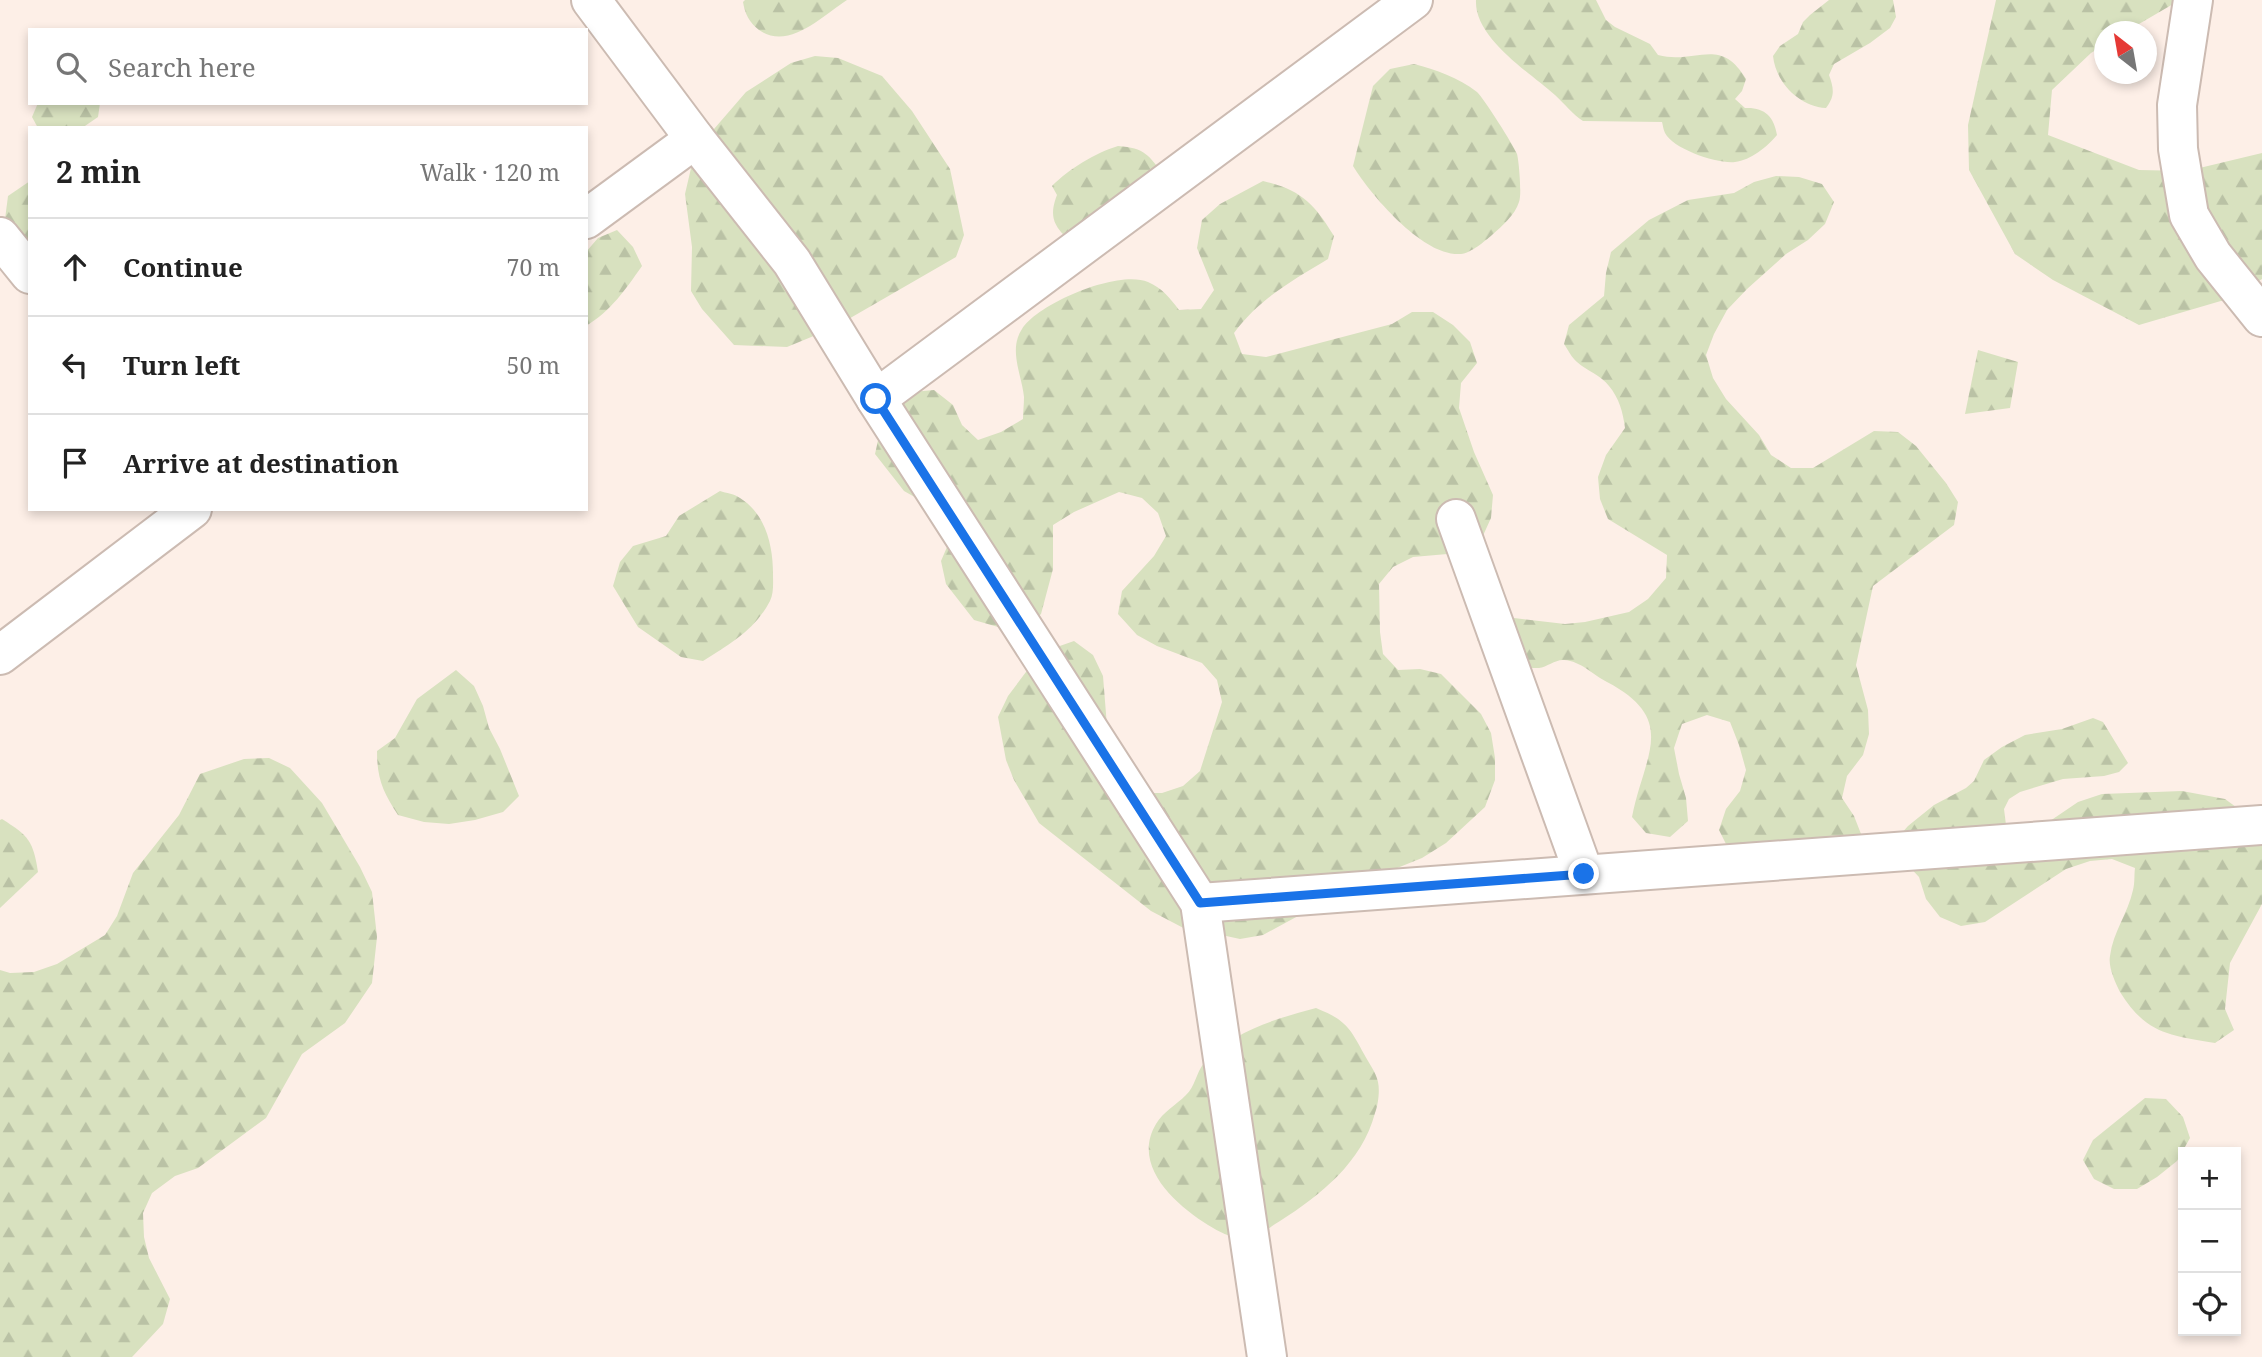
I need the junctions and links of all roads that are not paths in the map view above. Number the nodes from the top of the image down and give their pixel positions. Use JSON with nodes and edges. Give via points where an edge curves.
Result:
{"nodes":[{"id":1,"x":592,"y":0,"type":"edge"},
{"id":2,"x":1413,"y":0,"type":"edge"},
{"id":3,"x":2193,"y":0,"type":"edge"},
{"id":4,"x":695,"y":139,"type":"junction"},
{"id":5,"x":588,"y":218,"type":"edge"},
{"id":6,"x":0,"y":237,"type":"edge"},
{"id":7,"x":28,"y":272,"type":"edge"},
{"id":8,"x":2262,"y":317,"type":"edge"},
{"id":9,"x":876,"y":399,"type":"junction"},
{"id":10,"x":189,"y":511,"type":"edge"},
{"id":11,"x":1456,"y":519,"type":"dead end"},
{"id":12,"x":0,"y":654,"type":"edge"},
{"id":13,"x":2262,"y":825,"type":"edge"},
{"id":14,"x":1584,"y":874,"type":"junction"},
{"id":15,"x":1200,"y":903,"type":"junction"},
{"id":16,"x":1267,"y":1357,"type":"edge"}],
"edges":[{"from":1,"to":4,"type":"street"},
{"from":2,"to":9,"type":"street"},
{"from":3,"to":8,"type":"street","via":[[2177,105],[2178,149],[2189,215],[2213,256]]},
{"from":4,"to":5,"type":"street"},
{"from":4,"to":9,"type":"street","via":[[792,262]]},
{"from":6,"to":7,"type":"street"},
{"from":9,"to":15,"type":"street"},
{"from":10,"to":12,"type":"street"},
{"from":11,"to":14,"type":"street"},
{"from":13,"to":14,"type":"street"},
{"from":14,"to":15,"type":"street"},
{"from":15,"to":16,"type":"street"}]}
